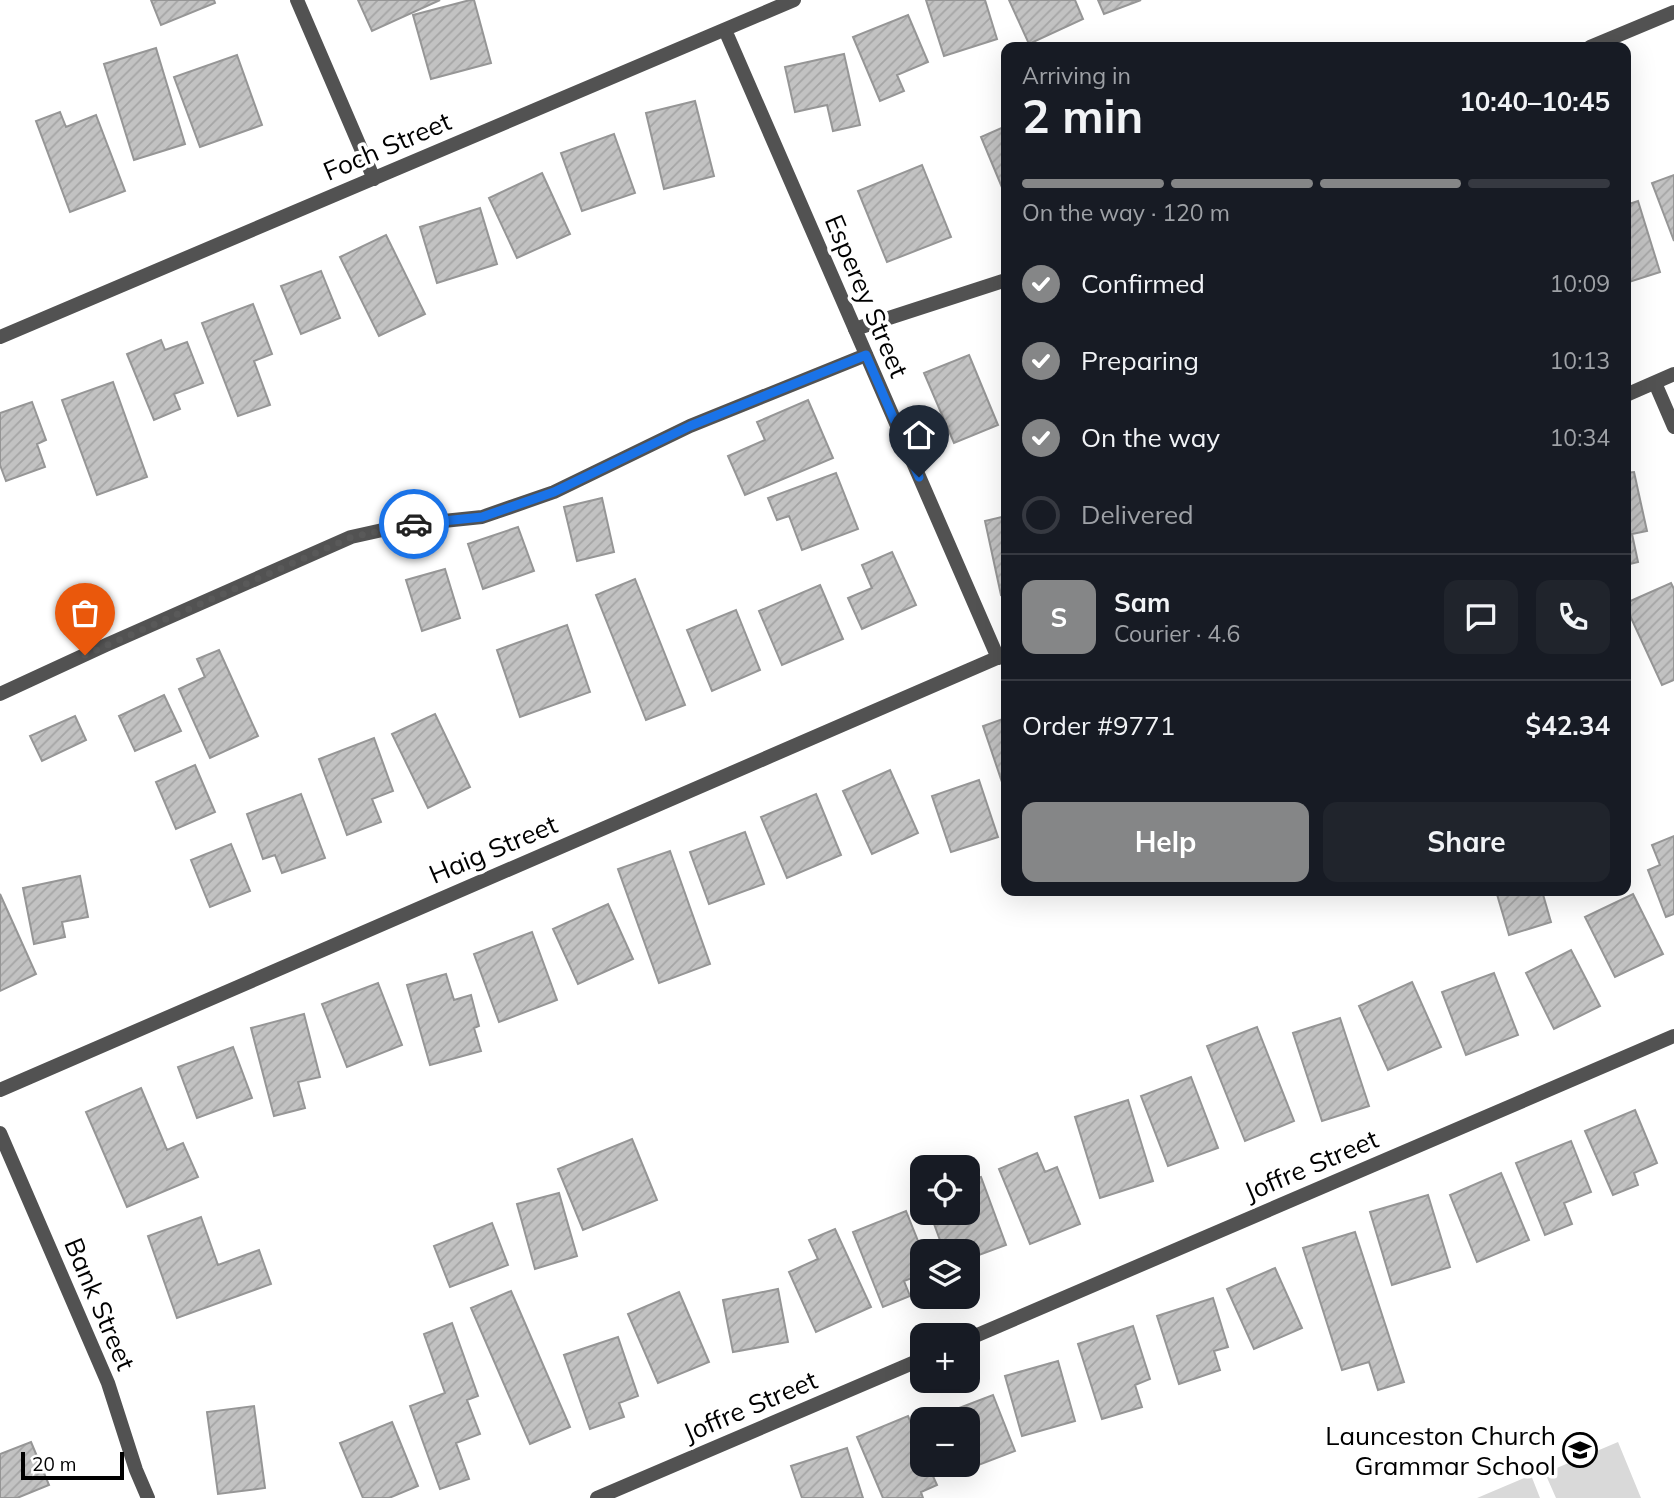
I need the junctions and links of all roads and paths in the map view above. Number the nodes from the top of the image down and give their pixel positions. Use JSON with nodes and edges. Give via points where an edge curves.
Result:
{"nodes":[{"id":1,"x":298,"y":0,"type":"edge"},
{"id":2,"x":794,"y":0,"type":"edge"},
{"id":3,"x":1674,"y":12,"type":"edge"},
{"id":4,"x":725,"y":30,"type":"junction"},
{"id":5,"x":1602,"y":42,"type":"edge"},
{"id":6,"x":374,"y":179,"type":"junction"},
{"id":7,"x":1001,"y":282,"type":"edge"},
{"id":8,"x":855,"y":329,"type":"junction"},
{"id":9,"x":0,"y":337,"type":"edge"},
{"id":10,"x":866,"y":355,"type":"junction"},
{"id":11,"x":1674,"y":374,"type":"edge"},
{"id":12,"x":1655,"y":383,"type":"junction"},
{"id":13,"x":1631,"y":393,"type":"edge"},
{"id":14,"x":1674,"y":427,"type":"edge"},
{"id":15,"x":1001,"y":654,"type":"edge"},
{"id":16,"x":1001,"y":656,"type":"edge"},
{"id":17,"x":0,"y":694,"type":"edge"},
{"id":18,"x":1674,"y":1036,"type":"edge"},
{"id":19,"x":0,"y":1090,"type":"edge"},
{"id":20,"x":0,"y":1133,"type":"edge"},
{"id":21,"x":980,"y":1334,"type":"edge"},
{"id":22,"x":910,"y":1364,"type":"edge"},
{"id":23,"x":148,"y":1498,"type":"edge"},
{"id":24,"x":597,"y":1498,"type":"edge"}],
"edges":[{"from":1,"to":6,"type":"street"},
{"from":2,"to":4,"type":"street","name":"Foch Street"},
{"from":3,"to":5,"type":"street"},
{"from":4,"to":6,"type":"street","name":"Foch Street"},
{"from":4,"to":8,"type":"street","name":"Esperey Street"},
{"from":6,"to":9,"type":"street","name":"Foch Street"},
{"from":7,"to":8,"type":"street"},
{"from":8,"to":10,"type":"street","name":"Esperey Street"},
{"from":10,"to":15,"type":"street","name":"Esperey Street"},
{"from":10,"to":17,"type":"street","via":[[690,426],[554,492],[482,517],[405,525],[352,537]]},
{"from":11,"to":12,"type":"street"},
{"from":12,"to":13,"type":"street"},
{"from":12,"to":14,"type":"street"},
{"from":16,"to":19,"type":"street","name":"Haig Street"},
{"from":18,"to":21,"type":"street","name":"Joffre Street"},
{"from":20,"to":23,"type":"street","name":"Bank Street","via":[[108,1383]]},
{"from":22,"to":24,"type":"street","name":"Joffre Street"}]}
